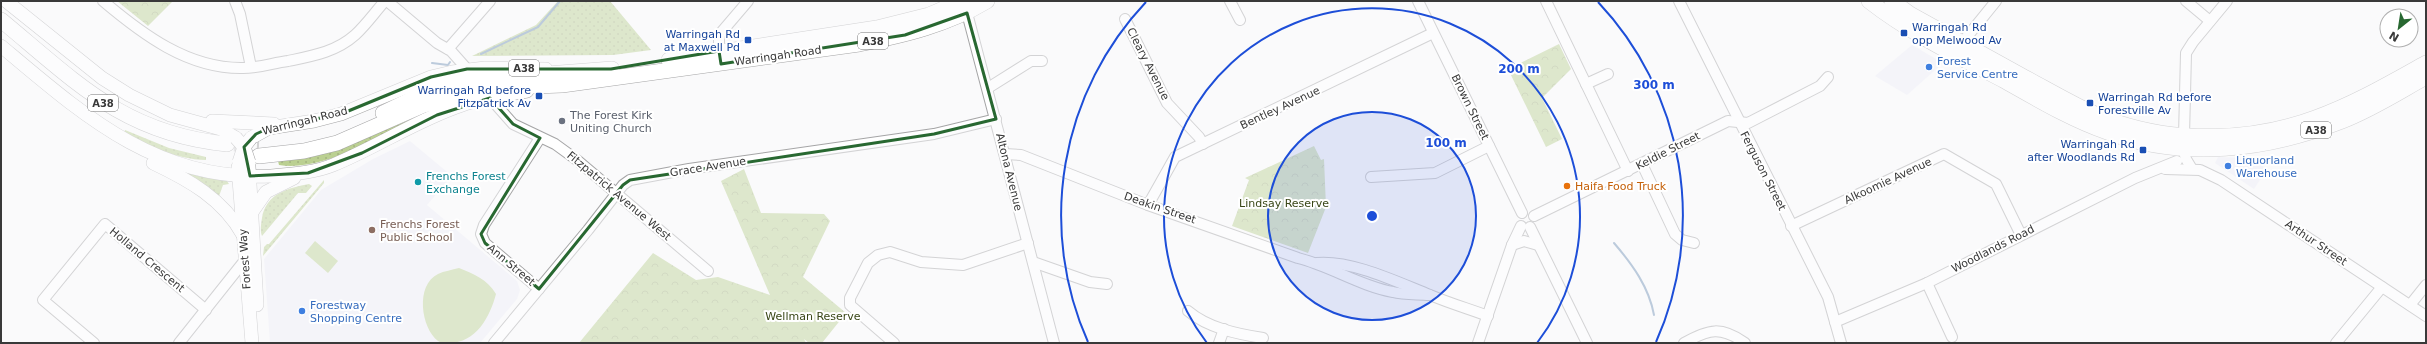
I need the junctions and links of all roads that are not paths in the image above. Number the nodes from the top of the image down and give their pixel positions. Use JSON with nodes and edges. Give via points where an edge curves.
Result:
{"nodes":[{"id":1,"x":6,"y":1,"type":"edge"},
{"id":2,"x":103,"y":1,"type":"edge"},
{"id":3,"x":235,"y":1,"type":"edge"},
{"id":4,"x":386,"y":1,"type":"edge"},
{"id":5,"x":490,"y":1,"type":"edge"},
{"id":6,"x":748,"y":1,"type":"edge"},
{"id":7,"x":988,"y":1,"type":"edge"},
{"id":8,"x":1230,"y":1,"type":"edge"},
{"id":9,"x":1418,"y":1,"type":"edge"},
{"id":10,"x":1546,"y":1,"type":"edge"},
{"id":11,"x":1679,"y":1,"type":"edge"},
{"id":12,"x":1869,"y":1,"type":"edge"},
{"id":13,"x":1892,"y":1,"type":"edge"},
{"id":14,"x":1996,"y":1,"type":"edge"},
{"id":15,"x":2186,"y":1,"type":"edge"},
{"id":16,"x":2227,"y":1,"type":"edge"},
{"id":17,"x":965,"y":5,"type":"edge"},
{"id":18,"x":1125,"y":19,"type":"dead end"},
{"id":19,"x":1,"y":20,"type":"edge"},
{"id":20,"x":1240,"y":20,"type":"dead end"},
{"id":21,"x":2210,"y":21,"type":"junction"},
{"id":22,"x":1,"y":30,"type":"edge"},
{"id":23,"x":1434,"y":34,"type":"junction"},
{"id":24,"x":1962,"y":43,"type":"junction"},
{"id":25,"x":1,"y":46,"type":"edge"},
{"id":26,"x":449,"y":50,"type":"junction"},
{"id":27,"x":720,"y":58,"type":"junction"},
{"id":28,"x":1042,"y":61,"type":"dead end"},
{"id":29,"x":2426,"y":63,"type":"edge"},
{"id":30,"x":251,"y":67,"type":"junction"},
{"id":31,"x":467,"y":69,"type":"junction"},
{"id":32,"x":580,"y":71,"type":"junction"},
{"id":33,"x":1608,"y":74,"type":"dead end"},
{"id":34,"x":1828,"y":77,"type":"dead end"},
{"id":35,"x":2426,"y":77,"type":"edge"},
{"id":36,"x":1586,"y":84,"type":"junction"},
{"id":37,"x":562,"y":85,"type":"junction"},
{"id":38,"x":988,"y":88,"type":"junction"},
{"id":39,"x":490,"y":98,"type":"junction"},
{"id":40,"x":73,"y":107,"type":"junction"},
{"id":41,"x":996,"y":119,"type":"junction"},
{"id":42,"x":190,"y":120,"type":"junction"},
{"id":43,"x":1738,"y":122,"type":"junction"},
{"id":44,"x":293,"y":125,"type":"junction"},
{"id":45,"x":540,"y":138,"type":"junction"},
{"id":46,"x":1203,"y":144,"type":"junction"},
{"id":47,"x":1489,"y":146,"type":"junction"},
{"id":48,"x":243,"y":150,"type":"junction"},
{"id":49,"x":1004,"y":154,"type":"junction"},
{"id":50,"x":2181,"y":158,"type":"junction"},
{"id":51,"x":1642,"y":164,"type":"junction"},
{"id":52,"x":2192,"y":169,"type":"junction"},
{"id":53,"x":1628,"y":171,"type":"junction"},
{"id":54,"x":308,"y":173,"type":"junction"},
{"id":55,"x":2206,"y":174,"type":"junction"},
{"id":56,"x":244,"y":176,"type":"junction"},
{"id":57,"x":1371,"y":177,"type":"dead end"},
{"id":58,"x":616,"y":193,"type":"junction"},
{"id":59,"x":1148,"y":205,"type":"junction"},
{"id":60,"x":252,"y":212,"type":"junction"},
{"id":61,"x":1522,"y":213,"type":"junction"},
{"id":62,"x":1534,"y":216,"type":"junction"},
{"id":63,"x":1791,"y":226,"type":"junction"},
{"id":64,"x":1525,"y":227,"type":"junction"},
{"id":65,"x":243,"y":235,"type":"junction"},
{"id":66,"x":2021,"y":235,"type":"junction"},
{"id":67,"x":1028,"y":243,"type":"junction"},
{"id":68,"x":1694,"y":243,"type":"dead end"},
{"id":69,"x":1538,"y":244,"type":"junction"},
{"id":70,"x":1512,"y":245,"type":"junction"},
{"id":71,"x":246,"y":260,"type":"junction"},
{"id":72,"x":1033,"y":262,"type":"junction"},
{"id":73,"x":708,"y":271,"type":"dead end"},
{"id":74,"x":1927,"y":283,"type":"junction"},
{"id":75,"x":1107,"y":284,"type":"dead end"},
{"id":76,"x":2426,"y":285,"type":"edge"},
{"id":77,"x":2382,"y":287,"type":"junction"},
{"id":78,"x":539,"y":289,"type":"junction"},
{"id":79,"x":2410,"y":305,"type":"junction"},
{"id":80,"x":206,"y":310,"type":"junction"},
{"id":81,"x":1188,"y":311,"type":"dead end"},
{"id":82,"x":1488,"y":316,"type":"junction"},
{"id":83,"x":2426,"y":316,"type":"edge"},
{"id":84,"x":1835,"y":322,"type":"junction"},
{"id":85,"x":1224,"y":329,"type":"junction"},
{"id":86,"x":1952,"y":337,"type":"dead end"},
{"id":87,"x":1263,"y":338,"type":"dead end"},
{"id":88,"x":1583,"y":341,"type":"edge"},
{"id":89,"x":94,"y":343,"type":"edge"},
{"id":90,"x":179,"y":343,"type":"edge"},
{"id":91,"x":252,"y":343,"type":"edge"},
{"id":92,"x":260,"y":343,"type":"edge"},
{"id":93,"x":494,"y":343,"type":"edge"},
{"id":94,"x":894,"y":343,"type":"edge"},
{"id":95,"x":1054,"y":343,"type":"edge"},
{"id":96,"x":1219,"y":343,"type":"edge"},
{"id":97,"x":1478,"y":343,"type":"edge"},
{"id":98,"x":1684,"y":343,"type":"edge"},
{"id":99,"x":1745,"y":343,"type":"edge"},
{"id":100,"x":1841,"y":343,"type":"edge"},
{"id":101,"x":2336,"y":343,"type":"edge"}],
"edges":[{"from":1,"to":42,"type":"main road","number":"A38","via":[[117,88],[154,108]]},
{"from":2,"to":30,"type":"street","via":[[142,34],[164,46],[213,64],[236,68]]},
{"from":3,"to":30,"type":"street"},
{"from":4,"to":26,"type":"street"},
{"from":4,"to":30,"type":"street","via":[[355,36],[330,51],[318,56]]},
{"from":5,"to":26,"type":"street"},
{"from":6,"to":27,"type":"street","via":[[719,35]]},
{"from":7,"to":17,"type":"highway","name":"Warringah Road","number":"A38"},
{"from":8,"to":20,"type":"street"},
{"from":9,"to":23,"type":"street","name":"Brown Street"},
{"from":10,"to":36,"type":"street"},
{"from":11,"to":43,"type":"street","name":"Ferguson Street"},
{"from":12,"to":50,"type":"highway","number":"A38","via":[[1913,32],[2080,121]]},
{"from":13,"to":24,"type":"highway","number":"A38"},
{"from":14,"to":24,"type":"street"},
{"from":15,"to":21,"type":"street"},
{"from":16,"to":21,"type":"street"},
{"from":17,"to":27,"type":"highway","name":"Warringah Road","number":"A38","via":[[905,35]]},
{"from":17,"to":38,"type":"street","name":"Altona Avenue"},
{"from":18,"to":46,"type":"street","name":"Cleary Avenue","via":[[1167,103],[1200,137]]},
{"from":19,"to":48,"type":"highway","name":"Warringah Road","number":"A38","via":[[89,93],[115,111],[168,134]]},
{"from":21,"to":50,"type":"street","via":[[2186,53]]},
{"from":22,"to":48,"type":"highway","name":"Warringah Road","number":"A38","via":[[87,102],[111,118],[166,142],[205,152]]},
{"from":23,"to":46,"type":"street","name":"Bentley Avenue"},
{"from":23,"to":47,"type":"street","name":"Brown Street"},
{"from":24,"to":50,"type":"highway","number":"A38","via":[[2095,114],[2139,129]]},
{"from":25,"to":40,"type":"main road","name":"Warringah Road","number":"A38"},
{"from":26,"to":31,"type":"street"},
{"from":27,"to":32,"type":"highway","name":"Warringah Road","number":"A38"},
{"from":27,"to":37,"type":"highway","name":"Warringah Road","number":"A38"},
{"from":28,"to":38,"type":"street","via":[[1031,61]]},
{"from":29,"to":50,"type":"highway","number":"A38","via":[[2368,95],[2314,119],[2241,134]]},
{"from":31,"to":32,"type":"main road","name":"Warringah Road","number":"A38"},
{"from":31,"to":44,"type":"main road","name":"Warringah Road","number":"A38","via":[[431,77],[340,114]]},
{"from":32,"to":48,"type":"highway","name":"Warringah Road","number":"A38","via":[[516,75],[452,84],[429,91],[336,133],[299,142]]},
{"from":33,"to":36,"type":"street"},
{"from":34,"to":43,"type":"street","name":"Keldie Street","via":[[1820,86],[1754,120],[1744,124]]},
{"from":35,"to":50,"type":"highway","number":"A38","via":[[2343,121],[2274,143],[2224,149]]},
{"from":36,"to":53,"type":"street"},
{"from":37,"to":39,"type":"main road","name":"Warringah Road","number":"A38"},
{"from":37,"to":48,"type":"highway","name":"Warringah Road","number":"A38","via":[[506,87],[464,93],[424,106],[337,143],[304,151]]},
{"from":38,"to":41,"type":"street","name":"Altona Avenue"},
{"from":39,"to":45,"type":"street","name":"Fitzpatrick Avenue West","via":[[513,124]]},
{"from":39,"to":54,"type":"main road","name":"Warringah Road","number":"A38","via":[[473,101],[437,115],[362,153]]},
{"from":40,"to":56,"type":"main road","name":"Warringah Road","number":"A38","via":[[111,133],[152,154],[196,169]]},
{"from":40,"to":65,"type":"main road","via":[[117,144],[203,190],[227,210]]},
{"from":41,"to":49,"type":"street","name":"Altona Avenue"},
{"from":41,"to":58,"type":"street","name":"Grace Avenue","via":[[934,134],[689,169],[630,180]]},
{"from":42,"to":44,"type":"main road","number":"A38"},
{"from":42,"to":48,"type":"main road","via":[[221,129]]},
{"from":43,"to":51,"type":"street","name":"Keldie Street","via":[[1728,121]]},
{"from":43,"to":63,"type":"street","name":"Ferguson Street"},
{"from":44,"to":48,"type":"main road","name":"Warringah Road","via":[[269,128]]},
{"from":45,"to":58,"type":"street","name":"Fitzpatrick Avenue West","via":[[566,150]]},
{"from":45,"to":78,"type":"street","name":"Ann Street","via":[[484,225],[481,234],[485,243]]},
{"from":46,"to":59,"type":"street","name":"Bentley Avenue","via":[[1175,157]]},
{"from":47,"to":57,"type":"street","via":[[1435,172]]},
{"from":47,"to":61,"type":"street","name":"Brown Street"},
{"from":48,"to":56,"type":"main road"},
{"from":49,"to":59,"type":"street","name":"Deakin Street","via":[[1021,155]]},
{"from":49,"to":67,"type":"street","name":"Altona Avenue"},
{"from":50,"to":52,"type":"street","name":"Woodlands Road"},
{"from":50,"to":52,"type":"street","via":[[2186,159]]},
{"from":50,"to":55,"type":"street","name":"Arthur Street","via":[[2197,176]]},
{"from":50,"to":66,"type":"street","name":"Woodlands Road"},
{"from":51,"to":53,"type":"street","name":"Keldie Street"},
{"from":51,"to":68,"type":"street","via":[[1675,234],[1682,240]]},
{"from":52,"to":55,"type":"street","name":"Arthur Street"},
{"from":53,"to":62,"type":"street","name":"Keldie Street"},
{"from":54,"to":56,"type":"main road","name":"Warringah Road","number":"A38"},
{"from":54,"to":60,"type":"main road","via":[[281,183],[266,192]]},
{"from":55,"to":77,"type":"street","name":"Arthur Street","via":[[2229,185]]},
{"from":56,"to":60,"type":"main road","name":"Forest Way"},
{"from":56,"to":65,"type":"main road","name":"Forest Way"},
{"from":58,"to":73,"type":"street","name":"Fitzpatrick Avenue West"},
{"from":58,"to":78,"type":"street","name":"Grace Avenue"},
{"from":59,"to":82,"type":"street","name":"Deakin Street","via":[[1317,263],[1392,292],[1429,295]]},
{"from":60,"to":92,"type":"main road","name":"Forest Way"},
{"from":61,"to":62,"type":"street","via":[[1530,212]]},
{"from":61,"to":64,"type":"street","via":[[1518,220]]},
{"from":62,"to":64,"type":"street","via":[[1534,224]]},
{"from":63,"to":66,"type":"street","name":"Alkoomie Avenue","via":[[1944,154],[1996,184]]},
{"from":63,"to":84,"type":"street","name":"Ferguson Street","via":[[1828,297]]},
{"from":64,"to":69,"type":"street"},
{"from":64,"to":70,"type":"street"},
{"from":65,"to":71,"type":"main road","name":"Forest Way"},
{"from":66,"to":74,"type":"street","name":"Woodlands Road"},
{"from":67,"to":72,"type":"street","name":"Altona Avenue"},
{"from":67,"to":94,"type":"street","via":[[963,264],[921,262],[890,252],[878,255],[868,263],[850,298],[850,305]]},
{"from":69,"to":70,"type":"street","via":[[1524,241]]},
{"from":69,"to":88,"type":"street"},
{"from":70,"to":82,"type":"street"},
{"from":71,"to":80,"type":"street"},
{"from":71,"to":91,"type":"main road","name":"Forest Way"},
{"from":72,"to":75,"type":"street","via":[[1090,282]]},
{"from":72,"to":95,"type":"street","name":"Altona Avenue"},
{"from":74,"to":84,"type":"street","name":"Woodlands Road"},
{"from":74,"to":86,"type":"street"},
{"from":76,"to":79,"type":"street"},
{"from":77,"to":79,"type":"street","name":"Arthur Street"},
{"from":77,"to":101,"type":"street"},
{"from":78,"to":93,"type":"street","name":"Grace Avenue"},
{"from":79,"to":83,"type":"street","name":"Arthur Street"},
{"from":80,"to":89,"type":"street","name":"Holland Crescent","via":[[105,224],[43,300]]},
{"from":80,"to":90,"type":"street"},
{"from":81,"to":85,"type":"street","via":[[1196,318]]},
{"from":82,"to":97,"type":"street"},
{"from":84,"to":100,"type":"street","name":"Ferguson Street"},
{"from":85,"to":87,"type":"street"},
{"from":85,"to":96,"type":"street"},
{"from":98,"to":99,"type":"street","via":[[1702,333],[1718,330],[1732,334]]}]}
